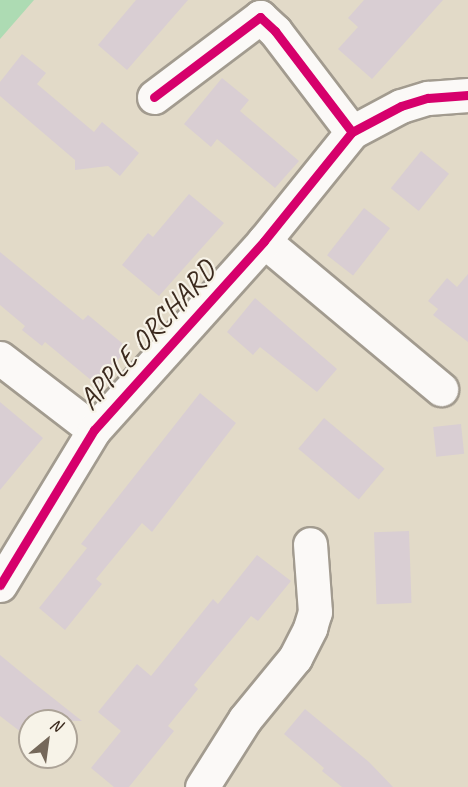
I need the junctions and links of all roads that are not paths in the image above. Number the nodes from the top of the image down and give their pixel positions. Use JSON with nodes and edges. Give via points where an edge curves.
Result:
{"nodes":[{"id":1,"x":259,"y":9,"type":"edge"},
{"id":2,"x":468,"y":95,"type":"edge"},
{"id":3,"x":154,"y":97,"type":"dead end"},
{"id":4,"x":352,"y":132,"type":"junction"},
{"id":5,"x":264,"y":241,"type":"junction"},
{"id":6,"x":0,"y":358,"type":"edge"},
{"id":7,"x":441,"y":389,"type":"dead end"},
{"id":8,"x":94,"y":430,"type":"junction"},
{"id":9,"x":310,"y":544,"type":"dead end"},
{"id":10,"x":0,"y":585,"type":"edge"},
{"id":11,"x":202,"y":787,"type":"edge"}],
"edges":[{"from":1,"to":3,"type":"street"},
{"from":1,"to":4,"type":"street"},
{"from":2,"to":4,"type":"street","name":"APPLE ORCHARD","via":[[428,98],[401,106]]},
{"from":4,"to":5,"type":"street","name":"APPLE ORCHARD"},
{"from":5,"to":7,"type":"street"},
{"from":5,"to":8,"type":"street","name":"APPLE ORCHARD"},
{"from":6,"to":8,"type":"street"},
{"from":8,"to":10,"type":"street","name":"APPLE ORCHARD"},
{"from":9,"to":11,"type":"street","via":[[315,612],[306,635],[295,658],[245,718]]}]}
